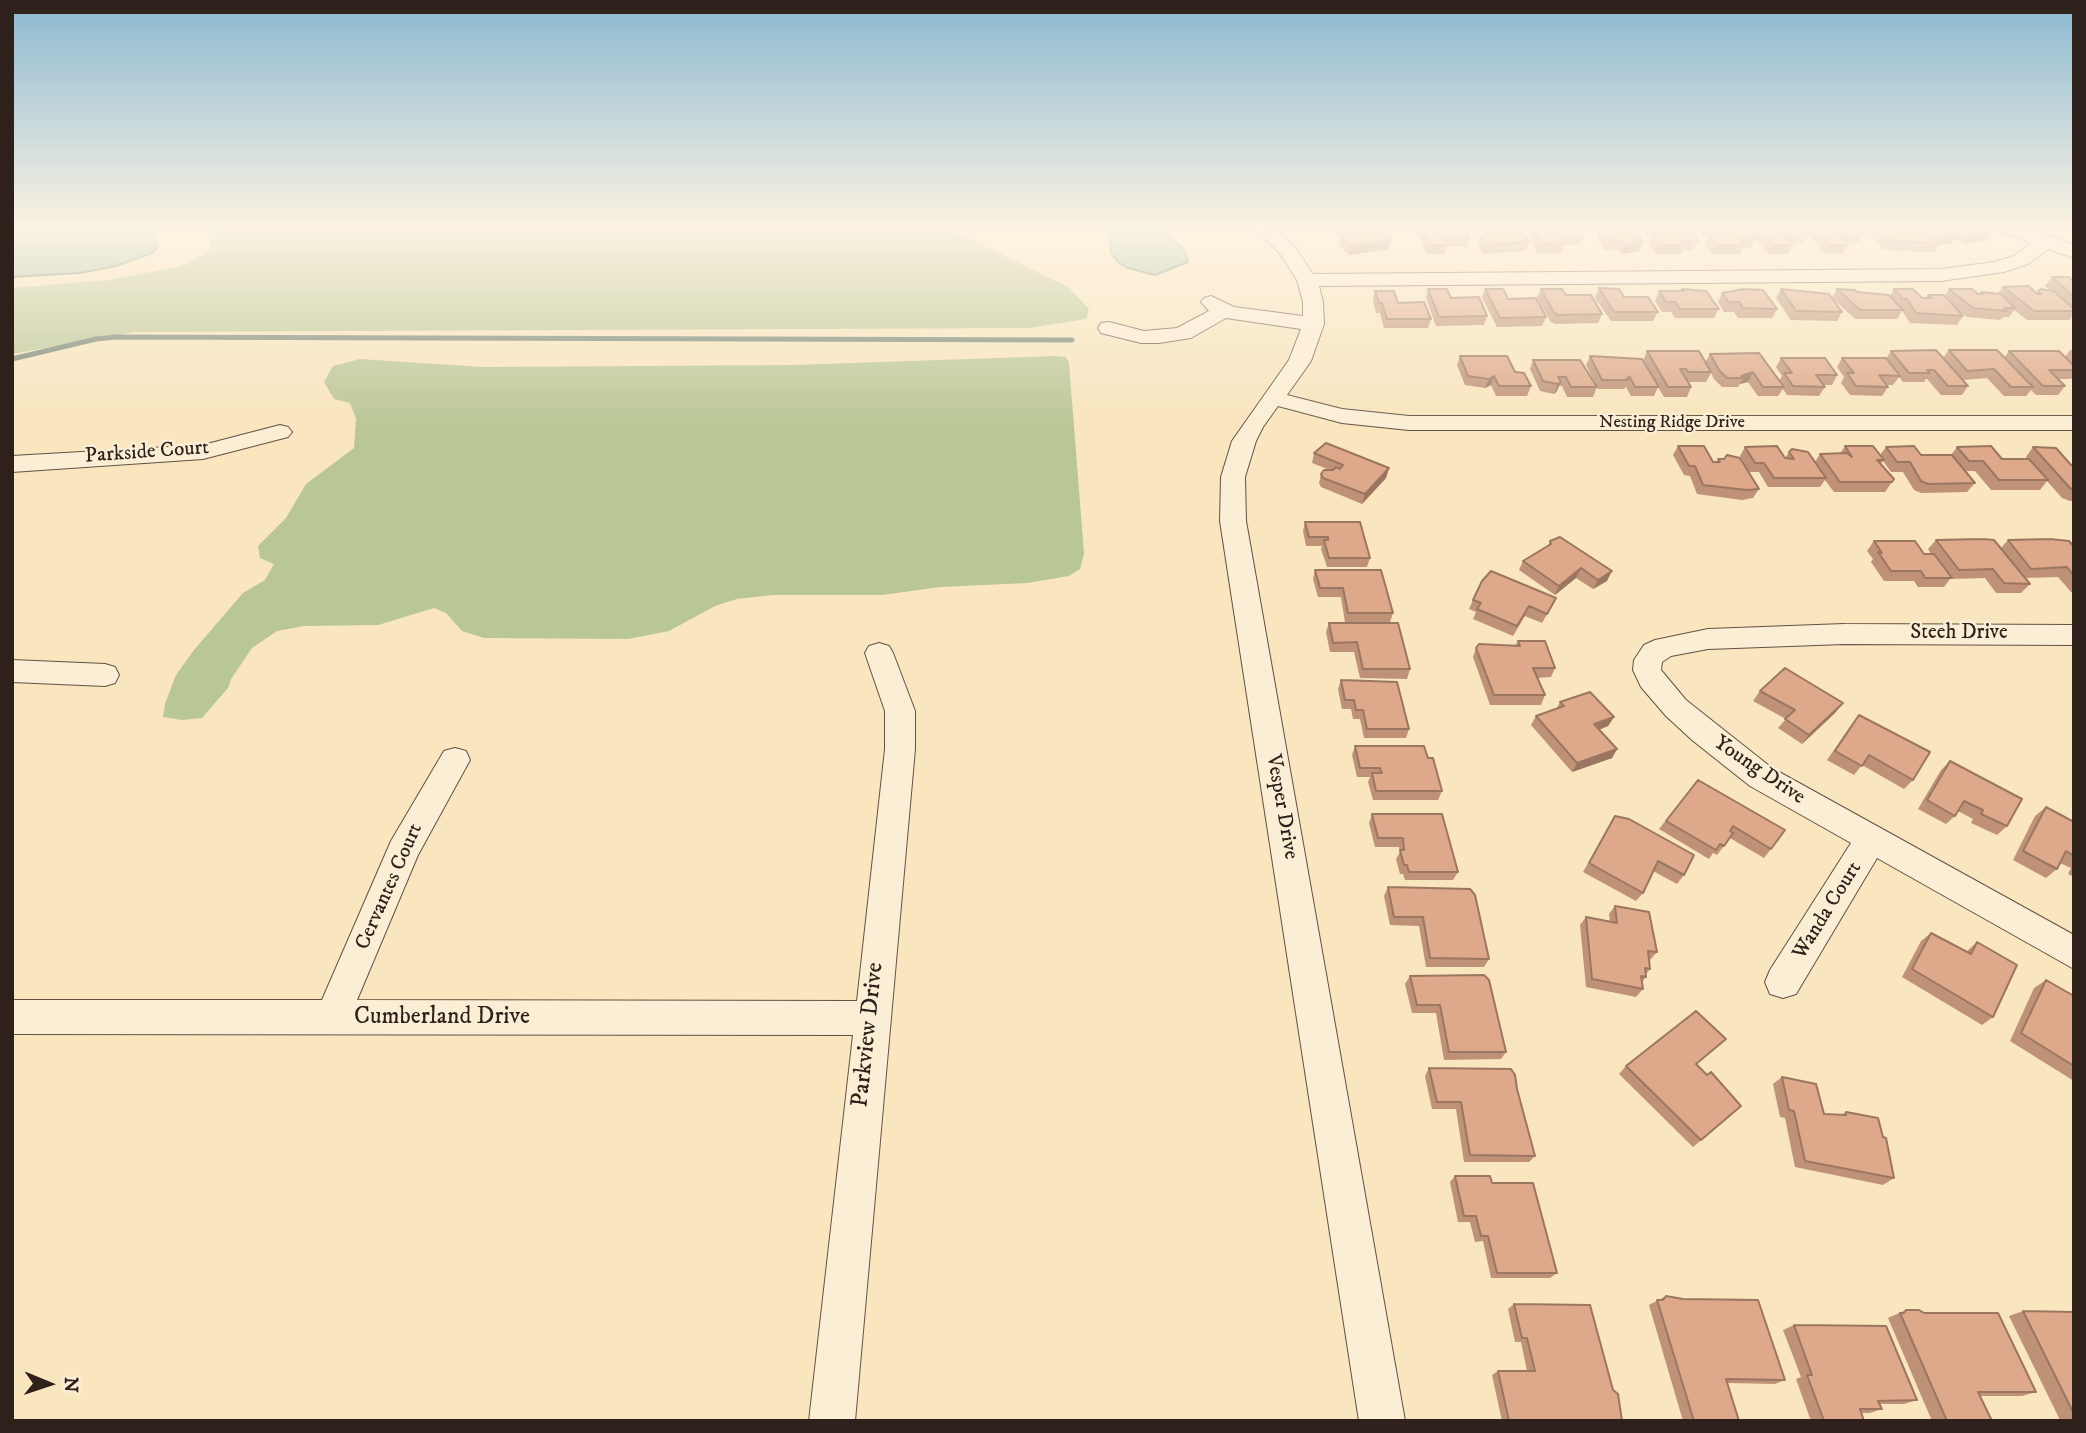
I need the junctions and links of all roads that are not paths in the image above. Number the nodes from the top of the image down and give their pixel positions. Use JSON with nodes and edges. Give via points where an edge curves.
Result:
{"nodes":[{"id":1,"x":1311,"y":295,"type":"edge"},
{"id":2,"x":1313,"y":324,"type":"junction"},
{"id":3,"x":1109,"y":328,"type":"dead end"},
{"id":4,"x":1272,"y":398,"type":"junction"},
{"id":5,"x":2074,"y":424,"type":"edge"},
{"id":6,"x":280,"y":432,"type":"dead end"},
{"id":7,"x":12,"y":464,"type":"edge"},
{"id":8,"x":1844,"y":634,"type":"joint"},
{"id":9,"x":2074,"y":635,"type":"edge"},
{"id":10,"x":879,"y":653,"type":"dead end"},
{"id":11,"x":12,"y":671,"type":"edge"},
{"id":12,"x":105,"y":675,"type":"dead end"},
{"id":13,"x":455,"y":760,"type":"dead end"},
{"id":14,"x":1871,"y":839,"type":"junction"},
{"id":15,"x":2074,"y":953,"type":"edge"},
{"id":16,"x":1783,"y":982,"type":"dead end"},
{"id":17,"x":12,"y":1017,"type":"edge"},
{"id":18,"x":332,"y":1018,"type":"junction"},
{"id":19,"x":871,"y":1018,"type":"junction"},
{"id":20,"x":832,"y":1421,"type":"edge"},
{"id":21,"x":1382,"y":1421,"type":"edge"}],
"edges":[{"from":1,"to":2,"type":"street","name":"Vesper Drive"},
{"from":2,"to":3,"type":"street","via":[[1218,307],[1183,333],[1141,337]]},
{"from":2,"to":4,"type":"street","name":"Vesper Drive","via":[[1300,360]]},
{"from":4,"to":5,"type":"street","name":"Nesting Ridge Drive","via":[[1342,416],[1409,423]]},
{"from":4,"to":21,"type":"street","name":"Vesper Drive","via":[[1252,426],[1238,458],[1233,521]]},
{"from":6,"to":7,"type":"street","name":"Parkside Court","via":[[203,452]]},
{"from":8,"to":9,"type":"street","name":"Steeh Drive"},
{"from":8,"to":14,"type":"street","name":"Young Drive","via":[[1683,642],[1654,652],[1647,670],[1676,708],[1734,757]]},
{"from":10,"to":19,"type":"street","name":"Parkview Drive","via":[[895,692],[901,730]]},
{"from":11,"to":12,"type":"street"},
{"from":13,"to":18,"type":"street","name":"Cervantes Court","via":[[403,851]]},
{"from":14,"to":15,"type":"street","name":"Young Drive"},
{"from":14,"to":16,"type":"street","name":"Wanda Court"},
{"from":17,"to":18,"type":"street","name":"Cumberland Drive"},
{"from":18,"to":19,"type":"street","name":"Cumberland Drive"},
{"from":19,"to":20,"type":"street","name":"Parkview Drive"}]}
